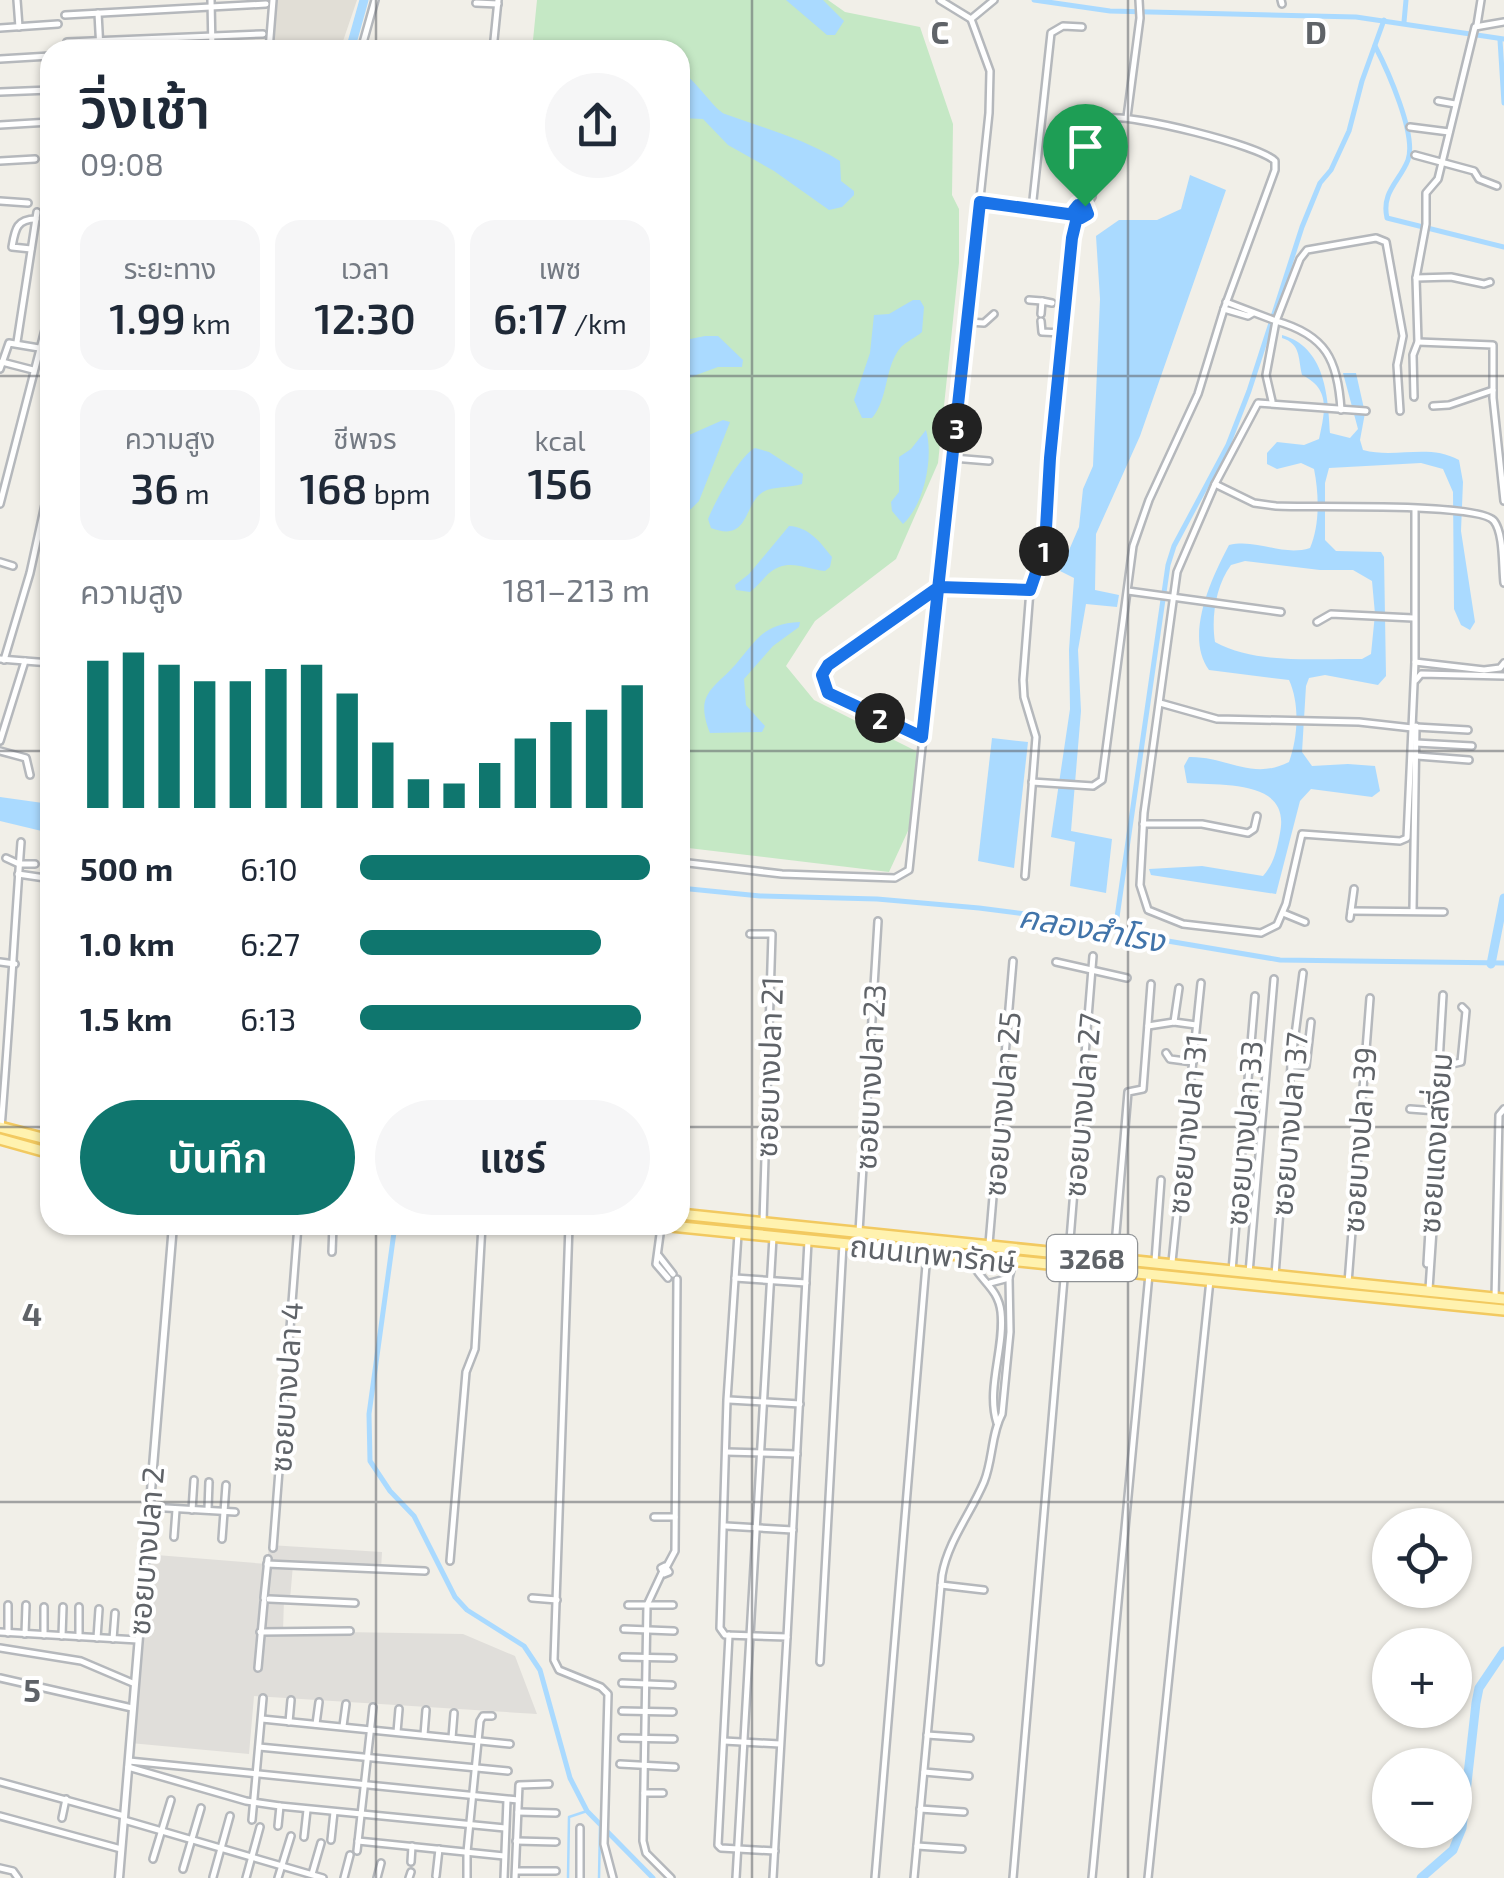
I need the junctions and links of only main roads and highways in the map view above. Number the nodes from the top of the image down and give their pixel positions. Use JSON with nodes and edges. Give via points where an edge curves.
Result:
{"nodes":[{"id":1,"x":1,"y":1128,"type":"edge"},
{"id":2,"x":40,"y":1138,"type":"edge"},
{"id":3,"x":1,"y":1141,"type":"edge"},
{"id":4,"x":40,"y":1151,"type":"edge"},
{"id":5,"x":690,"y":1215,"type":"edge"},
{"id":6,"x":690,"y":1228,"type":"edge"},
{"id":7,"x":1092,"y":1258,"type":"junction"},
{"id":8,"x":1092,"y":1269,"type":"junction"},
{"id":9,"x":1500,"y":1299,"type":"edge"},
{"id":10,"x":1504,"y":1310,"type":"edge"}],
"edges":[{"from":1,"to":2,"type":"main road"},
{"from":3,"to":4,"type":"main road"},
{"from":5,"to":7,"type":"main road","name":"ถนนเทพารักษ์","number":"3268"},
{"from":6,"to":8,"type":"main road","name":"ถนนเทพารักษ์","number":"3268"},
{"from":7,"to":8,"type":"main road"},
{"from":7,"to":9,"type":"main road","name":"ถนนเทพารักษ์","number":"3268"},
{"from":8,"to":10,"type":"main road","name":"ถนนเทพารักษ์","number":"3268"}]}
